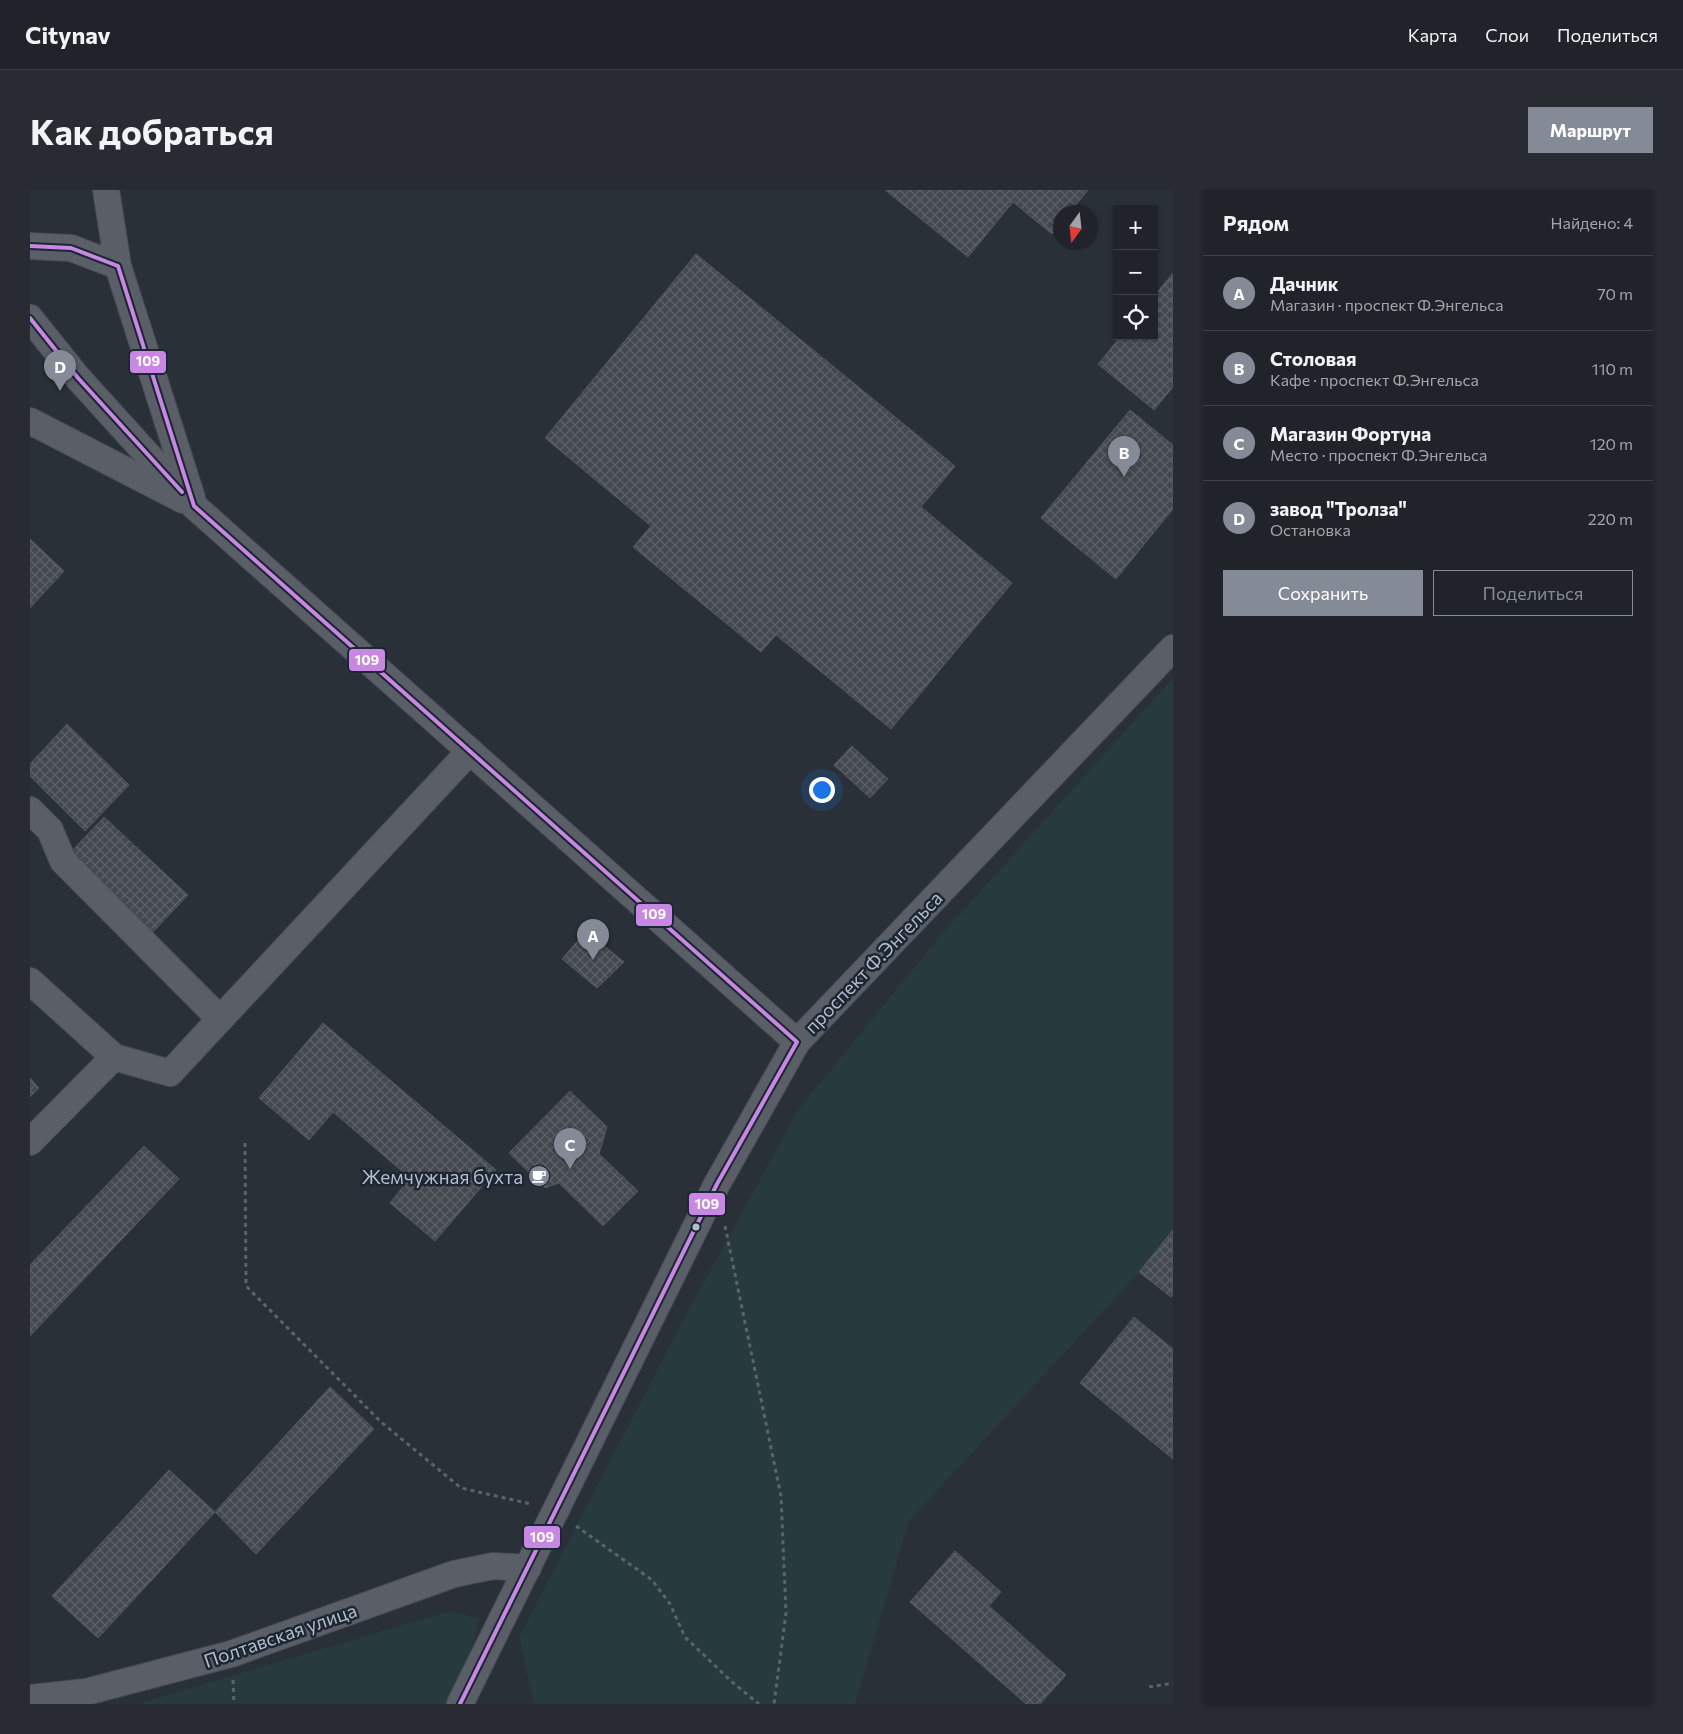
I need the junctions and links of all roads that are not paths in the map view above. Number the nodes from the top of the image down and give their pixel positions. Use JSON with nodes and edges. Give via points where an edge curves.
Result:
{"nodes":[{"id":1,"x":106,"y":190,"type":"edge"},
{"id":2,"x":30,"y":246,"type":"edge"},
{"id":3,"x":118,"y":266,"type":"junction"},
{"id":4,"x":30,"y":318,"type":"edge"},
{"id":5,"x":30,"y":421,"type":"edge"},
{"id":6,"x":194,"y":506,"type":"junction"},
{"id":7,"x":1173,"y":648,"type":"edge"},
{"id":8,"x":470,"y":751,"type":"junction"},
{"id":9,"x":30,"y":810,"type":"edge"},
{"id":10,"x":30,"y":981,"type":"edge"},
{"id":11,"x":220,"y":1019,"type":"junction"},
{"id":12,"x":797,"y":1042,"type":"junction"},
{"id":13,"x":114,"y":1057,"type":"junction"},
{"id":14,"x":30,"y":1142,"type":"edge"},
{"id":15,"x":528,"y":1568,"type":"junction"},
{"id":16,"x":30,"y":1698,"type":"edge"},
{"id":17,"x":460,"y":1704,"type":"edge"}],
"edges":[{"from":1,"to":3,"type":"street"},
{"from":2,"to":3,"type":"street","via":[[71,248]]},
{"from":3,"to":6,"type":"street"},
{"from":4,"to":6,"type":"street","via":[[78,378]]},
{"from":5,"to":6,"type":"street"},
{"from":6,"to":8,"type":"street"},
{"from":7,"to":12,"type":"street","name":"проспект Ф.Энгельса"},
{"from":8,"to":11,"type":"street"},
{"from":8,"to":12,"type":"street"},
{"from":9,"to":11,"type":"street","via":[[50,830],[63,861]]},
{"from":10,"to":13,"type":"street"},
{"from":11,"to":13,"type":"street","via":[[170,1073]]},
{"from":12,"to":15,"type":"street","name":"проспект Ф.Энгельса","via":[[717,1184]]},
{"from":13,"to":14,"type":"street"},
{"from":15,"to":16,"type":"street","name":"Полтавская улица","via":[[493,1566],[454,1574],[231,1654],[86,1692]]},
{"from":15,"to":17,"type":"street","name":"проспект Ф.Энгельса"}]}
